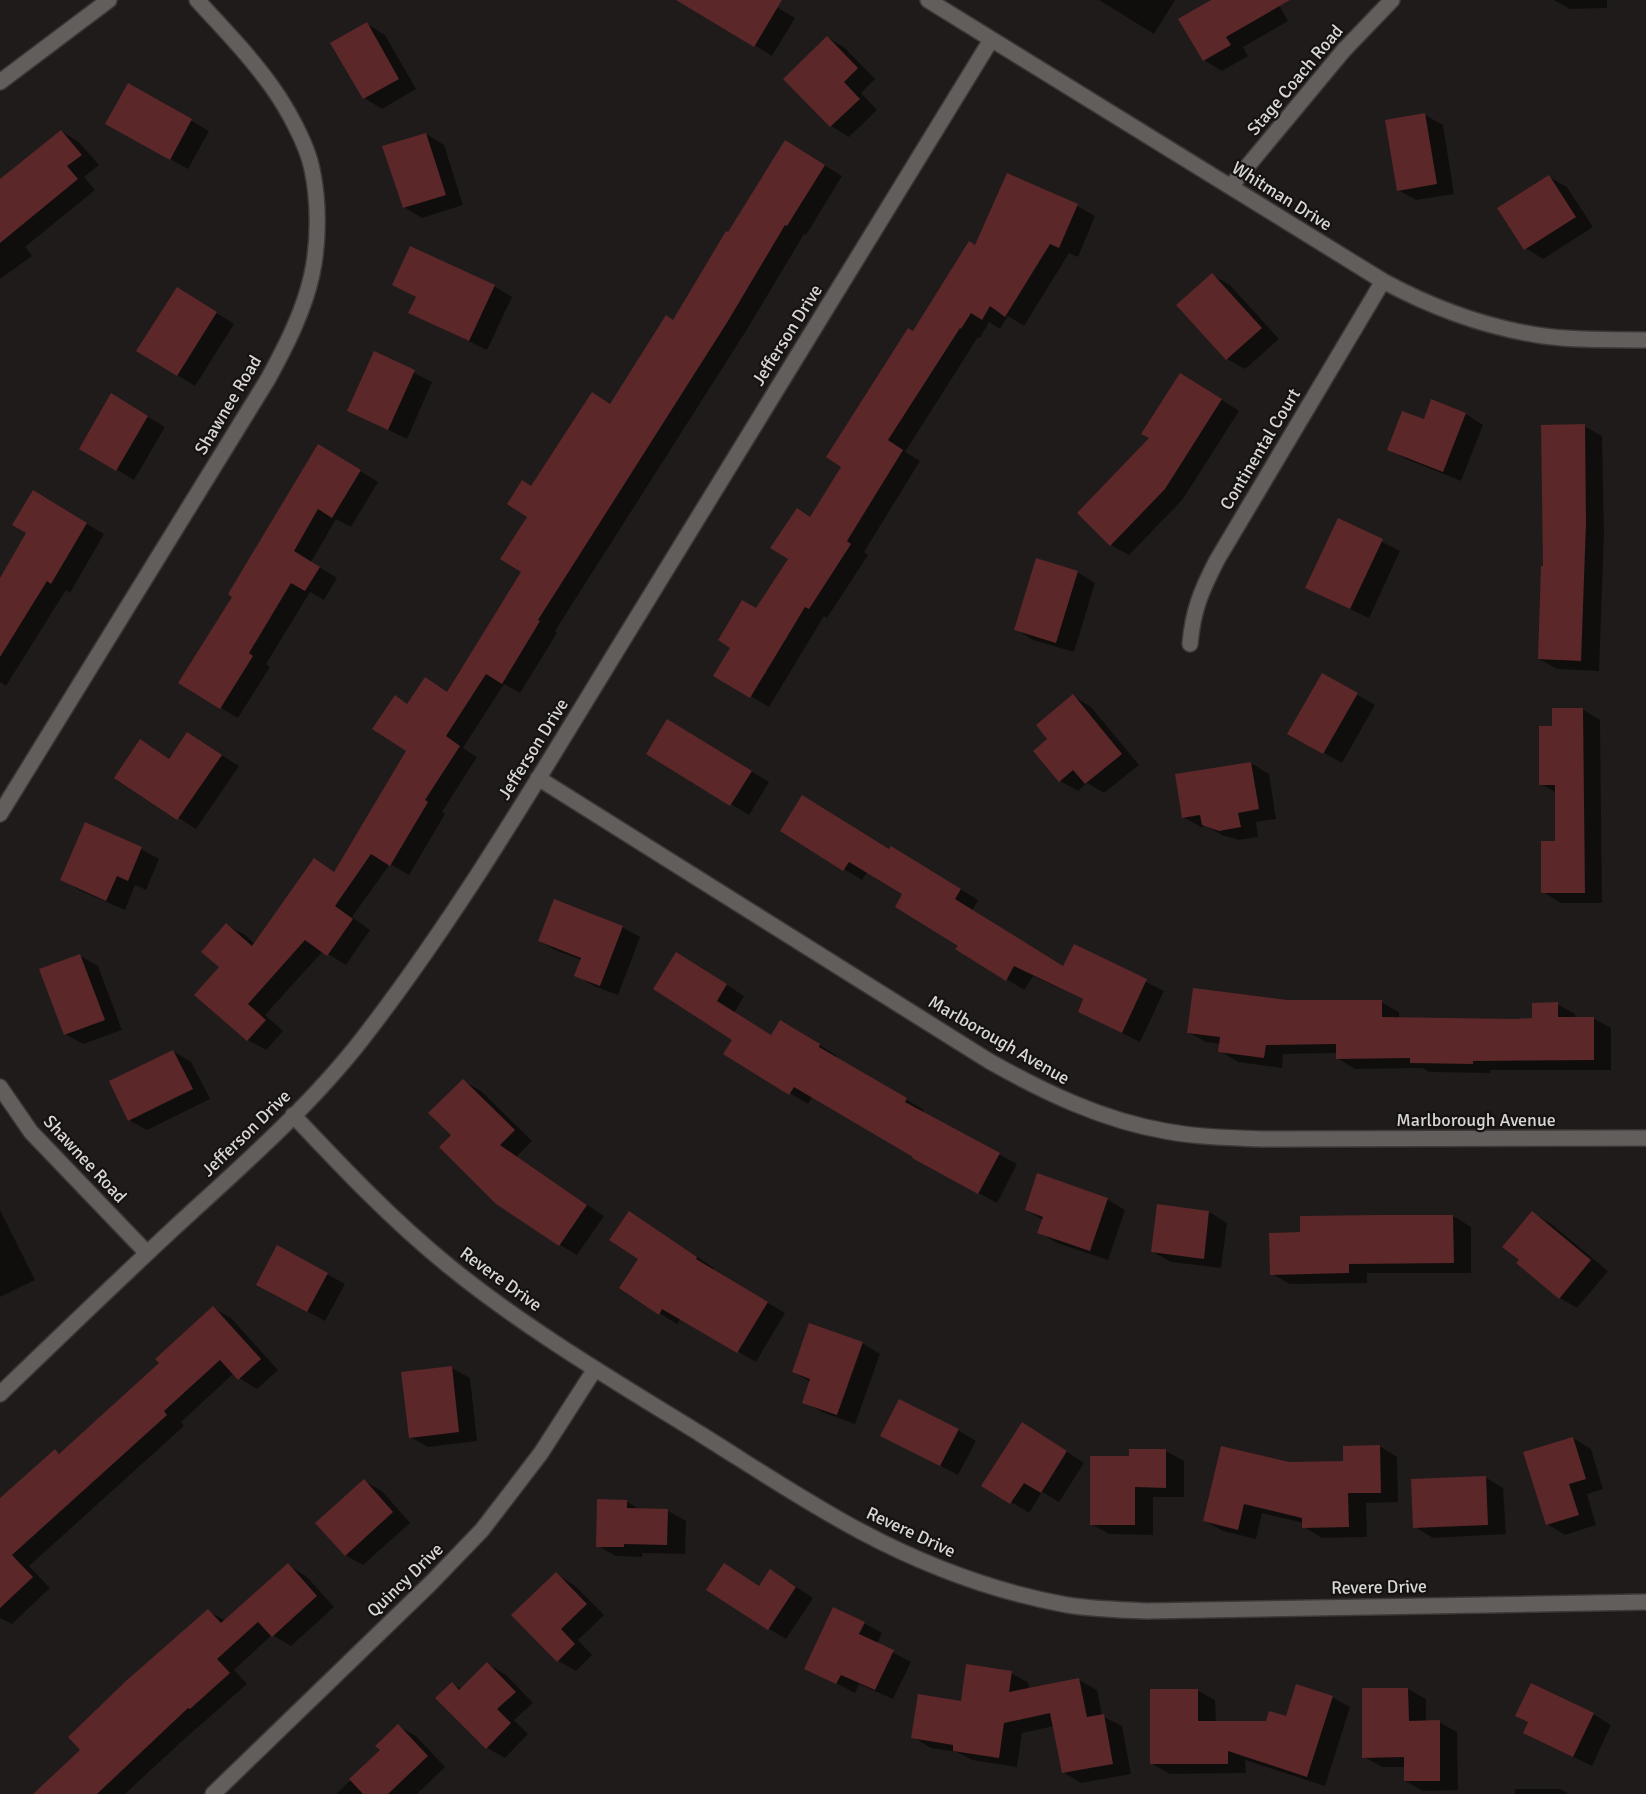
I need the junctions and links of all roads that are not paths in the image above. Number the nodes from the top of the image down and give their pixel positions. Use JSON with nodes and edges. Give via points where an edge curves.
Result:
{"nodes":[{"id":1,"x":109,"y":0,"type":"edge"},
{"id":2,"x":197,"y":0,"type":"edge"},
{"id":3,"x":928,"y":0,"type":"edge"},
{"id":4,"x":1392,"y":0,"type":"edge"},
{"id":5,"x":991,"y":40,"type":"junction"},
{"id":6,"x":0,"y":82,"type":"edge"},
{"id":7,"x":1231,"y":186,"type":"junction"},
{"id":8,"x":1383,"y":281,"type":"junction"},
{"id":9,"x":1646,"y":340,"type":"edge"},
{"id":10,"x":1190,"y":644,"type":"dead end"},
{"id":11,"x":538,"y":778,"type":"junction"},
{"id":12,"x":0,"y":814,"type":"edge"},
{"id":13,"x":0,"y":1087,"type":"edge"},
{"id":14,"x":293,"y":1115,"type":"junction"},
{"id":15,"x":1646,"y":1138,"type":"edge"},
{"id":16,"x":147,"y":1253,"type":"junction"},
{"id":17,"x":595,"y":1369,"type":"junction"},
{"id":18,"x":0,"y":1394,"type":"edge"},
{"id":19,"x":1646,"y":1602,"type":"edge"},
{"id":20,"x":213,"y":1794,"type":"edge"}],
"edges":[{"from":1,"to":6,"type":"street"},
{"from":2,"to":12,"type":"street","name":"Shawnee Road","via":[[273,87],[297,131],[312,167],[316,205],[312,274],[301,312],[268,379]]},
{"from":3,"to":5,"type":"street","name":"Whitman Drive"},
{"from":4,"to":7,"type":"street","name":"Stage Coach Road","via":[[1344,50]]},
{"from":5,"to":7,"type":"street","name":"Whitman Drive"},
{"from":5,"to":11,"type":"street","name":"Jefferson Drive"},
{"from":7,"to":8,"type":"street","name":"Whitman Drive"},
{"from":8,"to":9,"type":"street","name":"Whitman Drive","via":[[1445,311],[1509,330],[1545,336]]},
{"from":8,"to":10,"type":"street","name":"Continental Court","via":[[1217,560],[1201,591],[1192,619]]},
{"from":11,"to":14,"type":"street","name":"Jefferson Drive","via":[[411,973],[362,1040]]},
{"from":11,"to":15,"type":"street","name":"Marlborough Avenue","via":[[989,1061],[1057,1097],[1126,1122],[1165,1131],[1262,1139]]},
{"from":13,"to":16,"type":"street","name":"Shawnee Road","via":[[31,1132]]},
{"from":14,"to":16,"type":"street","name":"Jefferson Drive"},
{"from":14,"to":17,"type":"street","name":"Revere Drive","via":[[450,1267]]},
{"from":16,"to":18,"type":"street","name":"Jefferson Drive"},
{"from":17,"to":19,"type":"street","name":"Revere Drive","via":[[861,1532],[964,1577],[1067,1605],[1148,1611]]},
{"from":17,"to":20,"type":"street","name":"Quincy Drive","via":[[541,1453],[482,1530]]}]}
